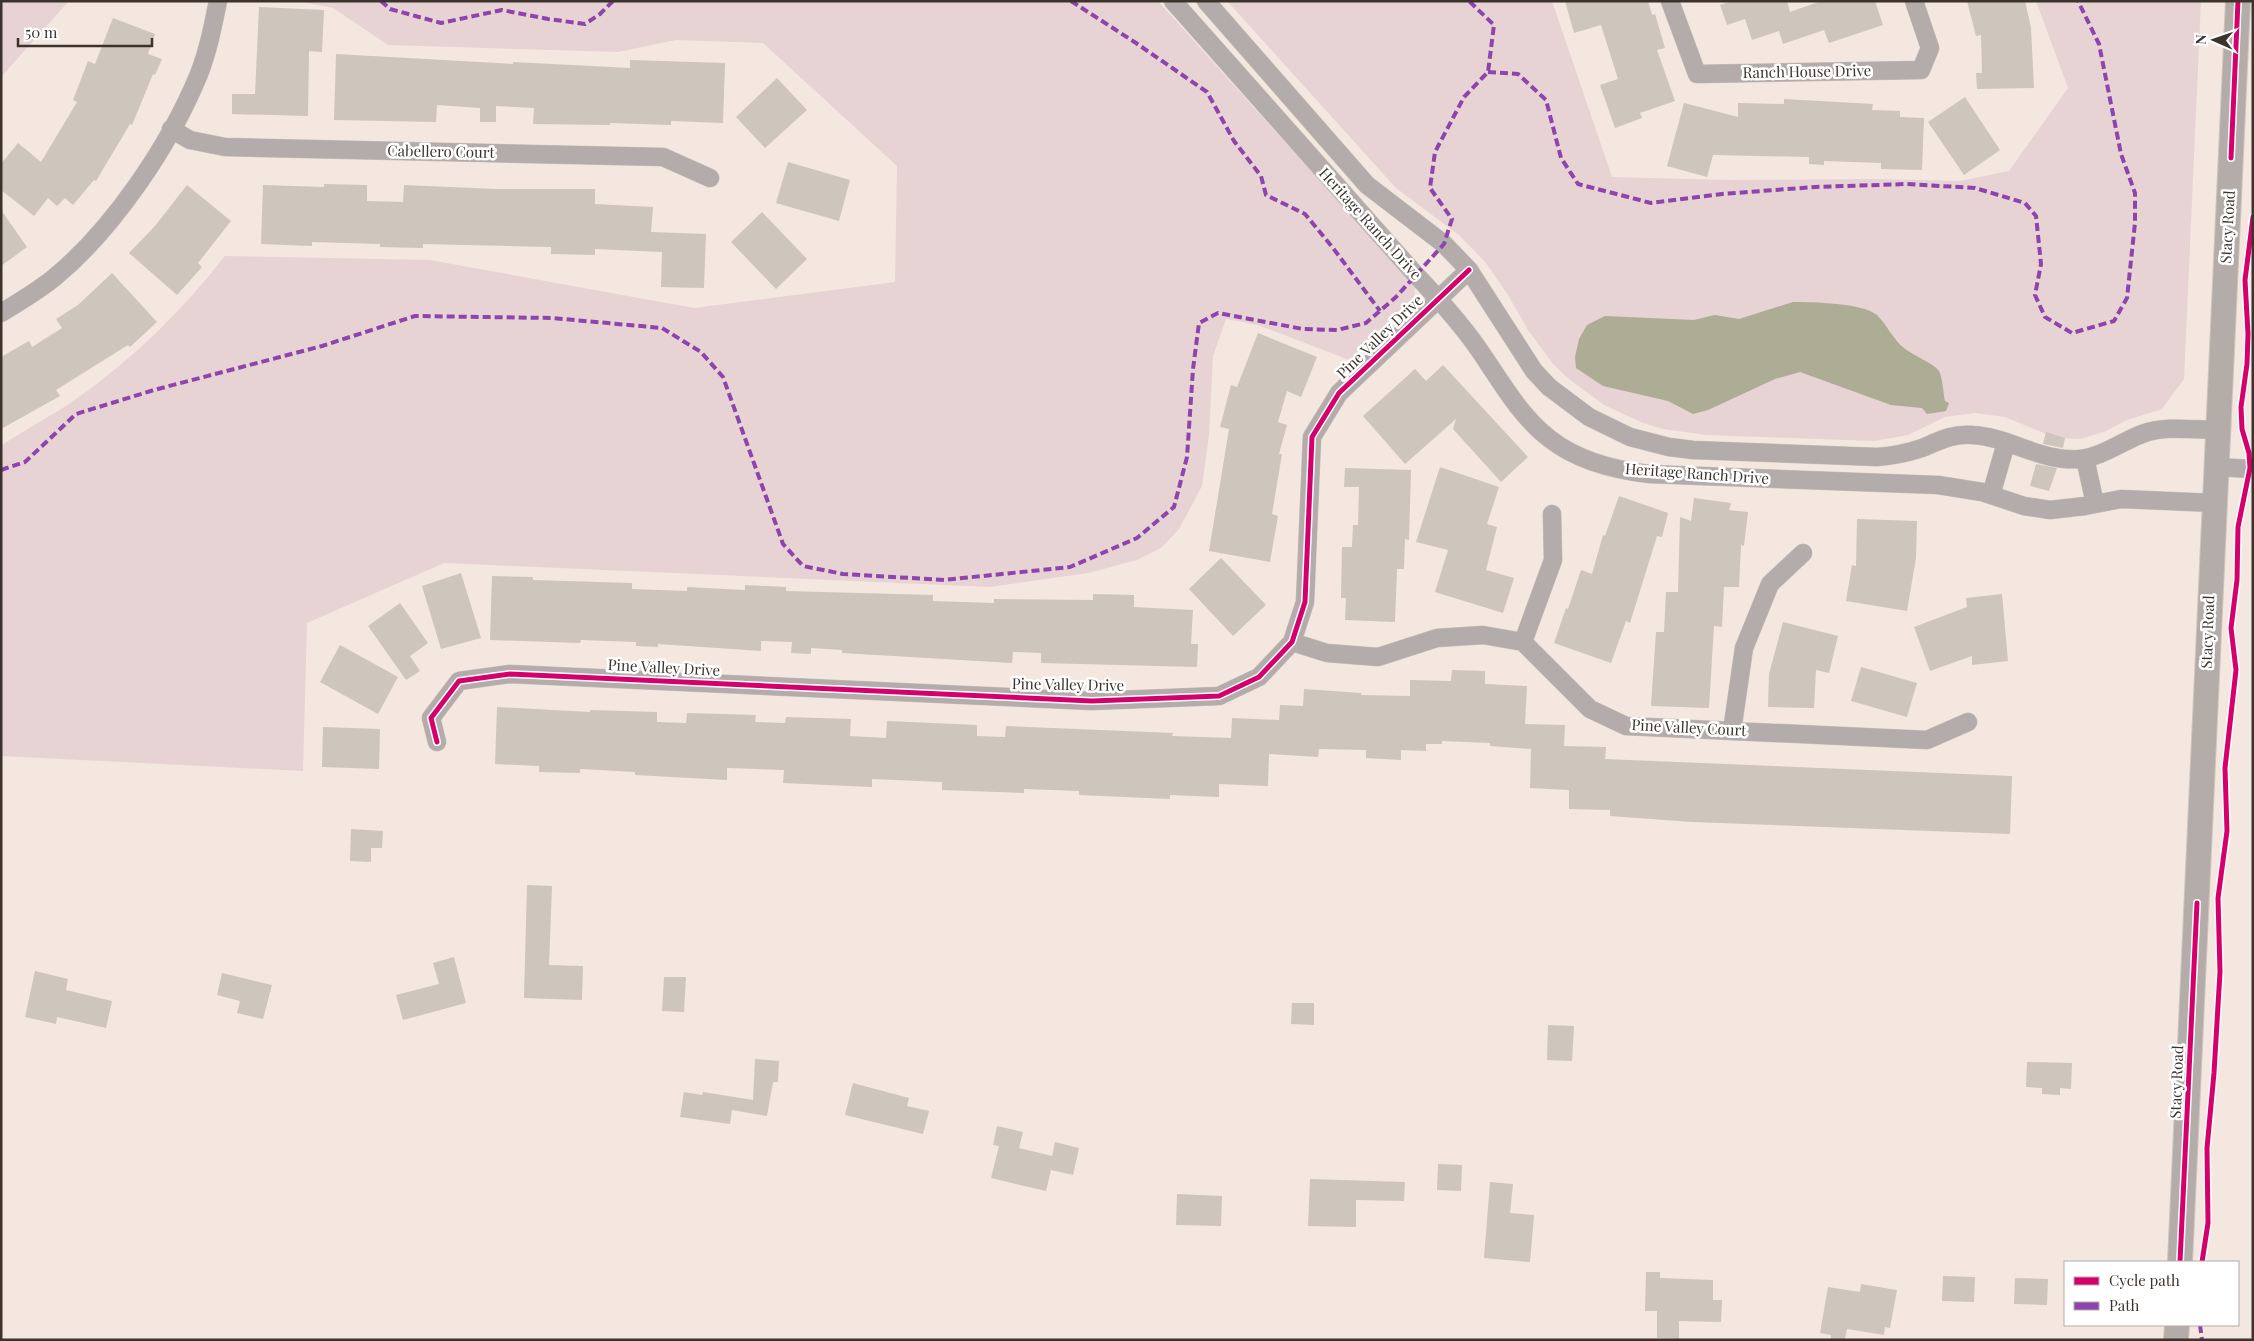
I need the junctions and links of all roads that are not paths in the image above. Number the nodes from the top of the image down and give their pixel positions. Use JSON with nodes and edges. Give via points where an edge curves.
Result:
{"nodes":[{"id":1,"x":218,"y":1,"type":"edge"},
{"id":2,"x":1206,"y":1,"type":"edge"},
{"id":3,"x":1670,"y":1,"type":"edge"},
{"id":4,"x":1914,"y":1,"type":"edge"},
{"id":5,"x":2238,"y":1,"type":"edge"},
{"id":6,"x":1176,"y":2,"type":"edge"},
{"id":7,"x":171,"y":129,"type":"junction"},
{"id":8,"x":710,"y":178,"type":"dead end"},
{"id":9,"x":1469,"y":270,"type":"junction"},
{"id":10,"x":1439,"y":298,"type":"junction"},
{"id":11,"x":1,"y":313,"type":"edge"},
{"id":12,"x":2218,"y":430,"type":"junction"},
{"id":13,"x":2006,"y":443,"type":"junction"},
{"id":14,"x":2085,"y":458,"type":"junction"},
{"id":15,"x":2215,"y":467,"type":"junction"},
{"id":16,"x":2253,"y":469,"type":"edge"},
{"id":17,"x":1991,"y":495,"type":"junction"},
{"id":18,"x":2214,"y":503,"type":"junction"},
{"id":19,"x":2095,"y":504,"type":"junction"},
{"id":20,"x":1552,"y":514,"type":"dead end"},
{"id":21,"x":1803,"y":553,"type":"dead end"},
{"id":22,"x":1292,"y":642,"type":"junction"},
{"id":23,"x":1523,"y":642,"type":"junction"},
{"id":24,"x":1968,"y":722,"type":"dead end"},
{"id":25,"x":1732,"y":731,"type":"junction"},
{"id":26,"x":437,"y":742,"type":"dead end"},
{"id":27,"x":2180,"y":1261,"type":"edge"},
{"id":28,"x":2177,"y":1326,"type":"edge"},
{"id":29,"x":2176,"y":1340,"type":"edge"}],
"edges":[{"from":1,"to":7,"type":"street","via":[[198,74]]},
{"from":2,"to":9,"type":"street","name":"Heritage Ranch Drive","via":[[1367,184],[1444,244]]},
{"from":3,"to":4,"type":"street","name":"Ranch House Drive","via":[[1698,74],[1921,70],[1930,48]]},
{"from":5,"to":12,"type":"main road","name":"Stacy Road"},
{"from":6,"to":10,"type":"street","name":"Heritage Ranch Drive","via":[[1408,267]]},
{"from":7,"to":8,"type":"street","name":"Cabellero Court","via":[[190,140],[225,147],[662,157]]},
{"from":7,"to":11,"type":"street","via":[[140,180],[110,220],[55,277]]},
{"from":9,"to":10,"type":"street","name":"Pine Valley Drive"},
{"from":9,"to":13,"type":"street","name":"Heritage Ranch Drive","via":[[1529,364],[1549,387],[1596,421],[1646,442],[1693,450],[1877,458],[1961,435],[1988,437]]},
{"from":10,"to":17,"type":"street","name":"Heritage Ranch Drive","via":[[1536,427],[1566,450],[1599,464],[1649,474],[1922,484]]},
{"from":10,"to":22,"type":"street","name":"Pine Valley Drive","via":[[1339,393],[1312,438],[1305,602]]},
{"from":12,"to":14,"type":"street","name":"Heritage Ranch Drive","via":[[2158,430]]},
{"from":12,"to":15,"type":"main road","name":"Stacy Road"},
{"from":13,"to":14,"type":"street","name":"Heritage Ranch Drive","via":[[2056,458]]},
{"from":13,"to":17,"type":"street"},
{"from":14,"to":19,"type":"street"},
{"from":15,"to":16,"type":"street"},
{"from":15,"to":18,"type":"main road","name":"Stacy Road"},
{"from":17,"to":19,"type":"street","name":"Heritage Ranch Drive","via":[[2024,506],[2050,510]]},
{"from":18,"to":19,"type":"street","name":"Heritage Ranch Drive","via":[[2134,499]]},
{"from":18,"to":27,"type":"main road","name":"Stacy Road"},
{"from":20,"to":23,"type":"street","via":[[1553,560]]},
{"from":21,"to":25,"type":"street","via":[[1770,584],[1744,648]]},
{"from":22,"to":23,"type":"street","via":[[1327,653],[1378,657],[1437,638],[1483,635]]},
{"from":22,"to":26,"type":"street","name":"Pine Valley Drive","via":[[1258,677],[1219,696],[1092,701],[510,674],[459,681],[431,718]]},
{"from":23,"to":25,"type":"street","name":"Pine Valley Court","via":[[1590,709],[1626,726]]},
{"from":24,"to":25,"type":"street","name":"Pine Valley Court","via":[[1927,740]]},
{"from":28,"to":29,"type":"main road"}]}
